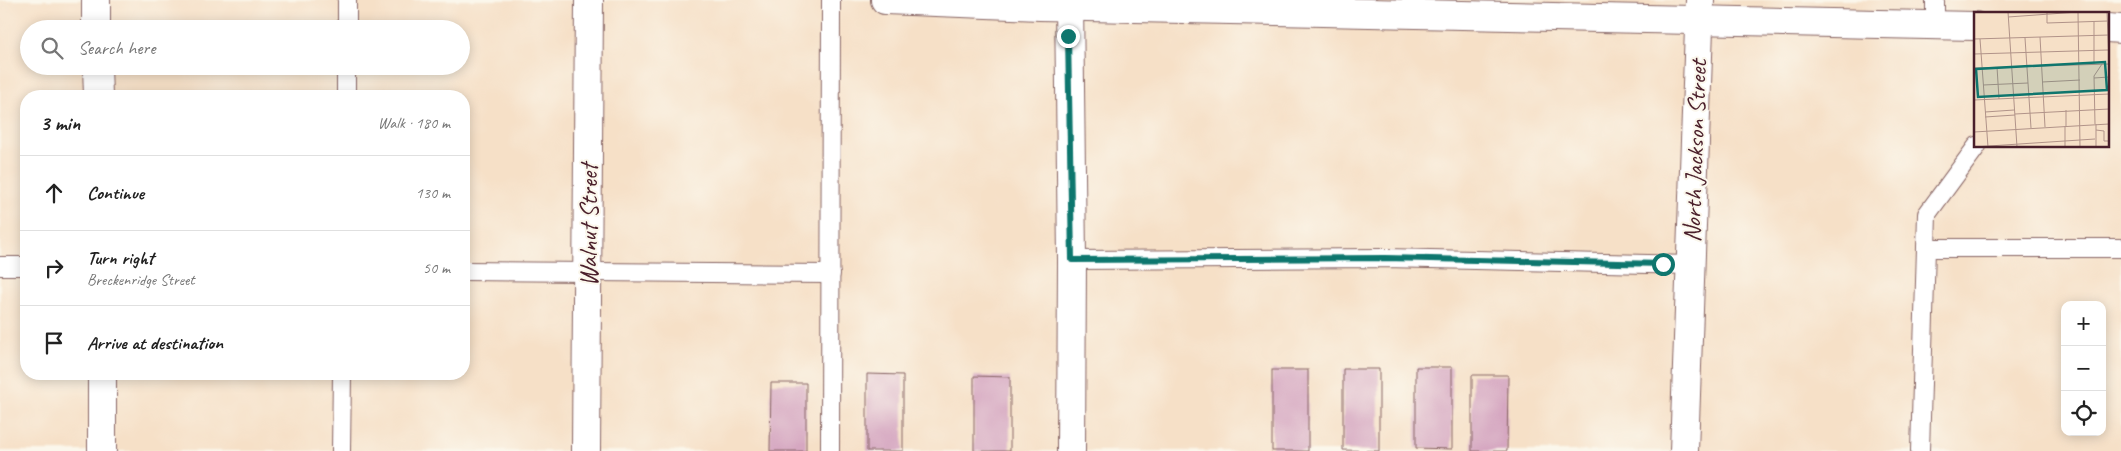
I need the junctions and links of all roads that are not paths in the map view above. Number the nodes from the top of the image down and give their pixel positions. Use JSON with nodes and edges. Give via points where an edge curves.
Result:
{"nodes":[{"id":1,"x":96,"y":0,"type":"edge"},
{"id":2,"x":347,"y":0,"type":"edge"},
{"id":3,"x":589,"y":0,"type":"edge"},
{"id":4,"x":831,"y":0,"type":"edge"},
{"id":5,"x":885,"y":0,"type":"edge"},
{"id":6,"x":1069,"y":3,"type":"edge"},
{"id":7,"x":1699,"y":10,"type":"edge"},
{"id":8,"x":1935,"y":12,"type":"edge"},
{"id":9,"x":96,"y":20,"type":"edge"},
{"id":10,"x":347,"y":20,"type":"edge"},
{"id":11,"x":1974,"y":26,"type":"edge"},
{"id":12,"x":2108,"y":28,"type":"edge"},
{"id":13,"x":2121,"y":29,"type":"edge"},
{"id":14,"x":97,"y":75,"type":"edge"},
{"id":15,"x":346,"y":75,"type":"edge"},
{"id":16,"x":98,"y":90,"type":"edge"},
{"id":17,"x":346,"y":90,"type":"edge"},
{"id":18,"x":1976,"y":148,"type":"edge"},
{"id":19,"x":1926,"y":248,"type":"junction"},
{"id":20,"x":2121,"y":248,"type":"edge"},
{"id":21,"x":1072,"y":260,"type":"junction"},
{"id":22,"x":1691,"y":265,"type":"junction"},
{"id":23,"x":0,"y":266,"type":"edge"},
{"id":24,"x":20,"y":266,"type":"edge"},
{"id":25,"x":470,"y":271,"type":"edge"},
{"id":26,"x":588,"y":273,"type":"junction"},
{"id":27,"x":831,"y":274,"type":"junction"},
{"id":28,"x":102,"y":380,"type":"edge"},
{"id":29,"x":342,"y":380,"type":"edge"},
{"id":30,"x":102,"y":451,"type":"edge"},
{"id":31,"x":341,"y":451,"type":"edge"},
{"id":32,"x":586,"y":451,"type":"edge"},
{"id":33,"x":830,"y":451,"type":"edge"},
{"id":34,"x":1071,"y":451,"type":"edge"},
{"id":35,"x":1684,"y":451,"type":"edge"},
{"id":36,"x":1920,"y":451,"type":"edge"}],
"edges":[{"from":1,"to":9,"type":"street"},
{"from":2,"to":10,"type":"lane"},
{"from":3,"to":26,"type":"street","name":"Walnut Street"},
{"from":4,"to":27,"type":"lane"},
{"from":5,"to":6,"type":"street"},
{"from":6,"to":7,"type":"street"},
{"from":6,"to":21,"type":"street"},
{"from":7,"to":8,"type":"street"},
{"from":7,"to":22,"type":"street","name":"North Jackson Street"},
{"from":8,"to":11,"type":"street"},
{"from":12,"to":13,"type":"street"},
{"from":14,"to":16,"type":"street"},
{"from":15,"to":17,"type":"lane"},
{"from":18,"to":19,"type":"lane","via":[[1926,214]]},
{"from":19,"to":20,"type":"lane"},
{"from":19,"to":36,"type":"lane"},
{"from":21,"to":22,"type":"lane","via":[[1385,258]]},
{"from":21,"to":34,"type":"street"},
{"from":22,"to":35,"type":"street","name":"North Jackson Street"},
{"from":23,"to":24,"type":"lane"},
{"from":25,"to":26,"type":"lane"},
{"from":26,"to":27,"type":"lane"},
{"from":26,"to":32,"type":"street","name":"Walnut Street"},
{"from":27,"to":33,"type":"lane"},
{"from":28,"to":30,"type":"street"},
{"from":29,"to":31,"type":"lane"}]}
